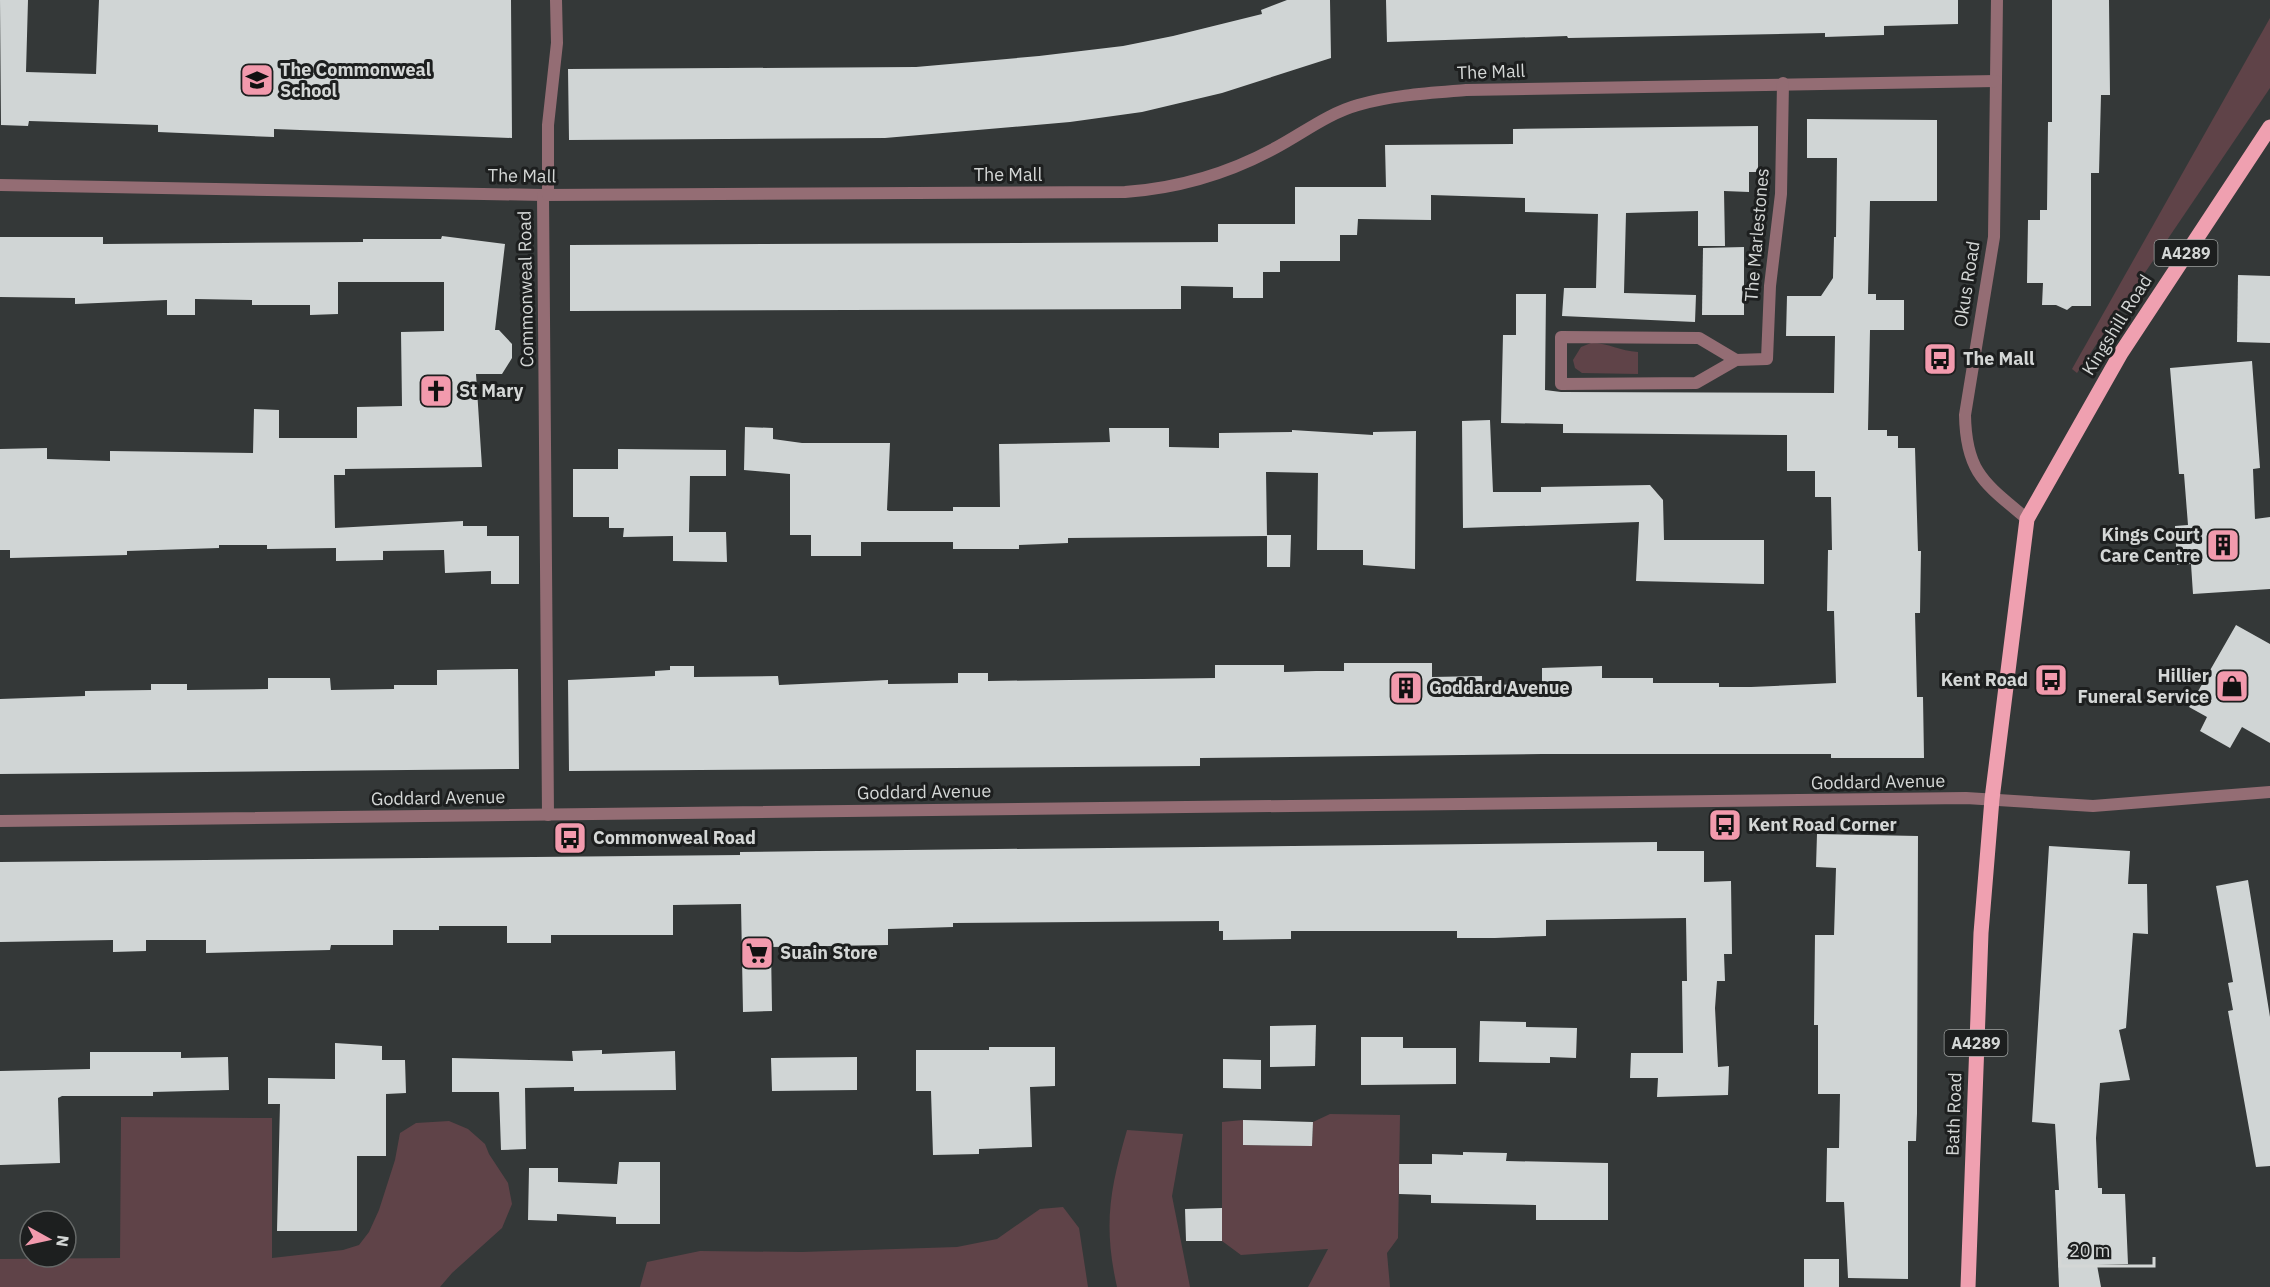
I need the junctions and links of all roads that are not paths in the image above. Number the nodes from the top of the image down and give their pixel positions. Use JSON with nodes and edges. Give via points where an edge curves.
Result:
{"nodes":[{"id":1,"x":556,"y":0,"type":"edge"},
{"id":2,"x":1997,"y":0,"type":"edge"},
{"id":3,"x":1996,"y":81,"type":"junction"},
{"id":4,"x":1783,"y":83,"type":"junction"},
{"id":5,"x":2269,"y":130,"type":"edge"},
{"id":6,"x":0,"y":185,"type":"edge"},
{"id":7,"x":546,"y":195,"type":"junction"},
{"id":8,"x":1736,"y":360,"type":"junction"},
{"id":9,"x":2026,"y":519,"type":"junction"},
{"id":10,"x":2270,"y":792,"type":"edge"},
{"id":11,"x":1992,"y":799,"type":"junction"},
{"id":12,"x":548,"y":815,"type":"junction"},
{"id":13,"x":0,"y":821,"type":"edge"},
{"id":14,"x":1968,"y":1287,"type":"edge"}],
"edges":[{"from":1,"to":7,"type":"street","name":"Commonweal Road","via":[[557,43],[548,125]]},
{"from":2,"to":3,"type":"street","name":"Okus Road"},
{"from":3,"to":4,"type":"street","name":"The Mall"},
{"from":3,"to":9,"type":"street","name":"Okus Road","via":[[1994,237],[1965,415],[1965,436],[1979,476]]},
{"from":4,"to":7,"type":"street","name":"The Mall","via":[[1415,94],[1357,105],[1236,167],[1190,184],[1157,189],[1080,193]]},
{"from":4,"to":8,"type":"street","name":"The Marlestones","via":[[1781,194],[1770,286],[1767,359]]},
{"from":5,"to":9,"type":"main road","name":"Kingshill Road","number":"A4289","via":[[2121,353]]},
{"from":6,"to":7,"type":"street","name":"The Mall"},
{"from":7,"to":12,"type":"street","name":"Commonweal Road"},
{"from":8,"to":8,"type":"street","name":"The Marlestones","via":[[1699,338],[1561,337],[1562,384],[1696,383]]},
{"from":9,"to":11,"type":"main road","number":"A4289"},
{"from":10,"to":11,"type":"street","via":[[2093,806]]},
{"from":11,"to":12,"type":"street","name":"Goddard Avenue"},
{"from":11,"to":14,"type":"main road","name":"Bath Road","number":"A4289","via":[[1977,991]]},
{"from":12,"to":13,"type":"street","name":"Goddard Avenue"}]}
